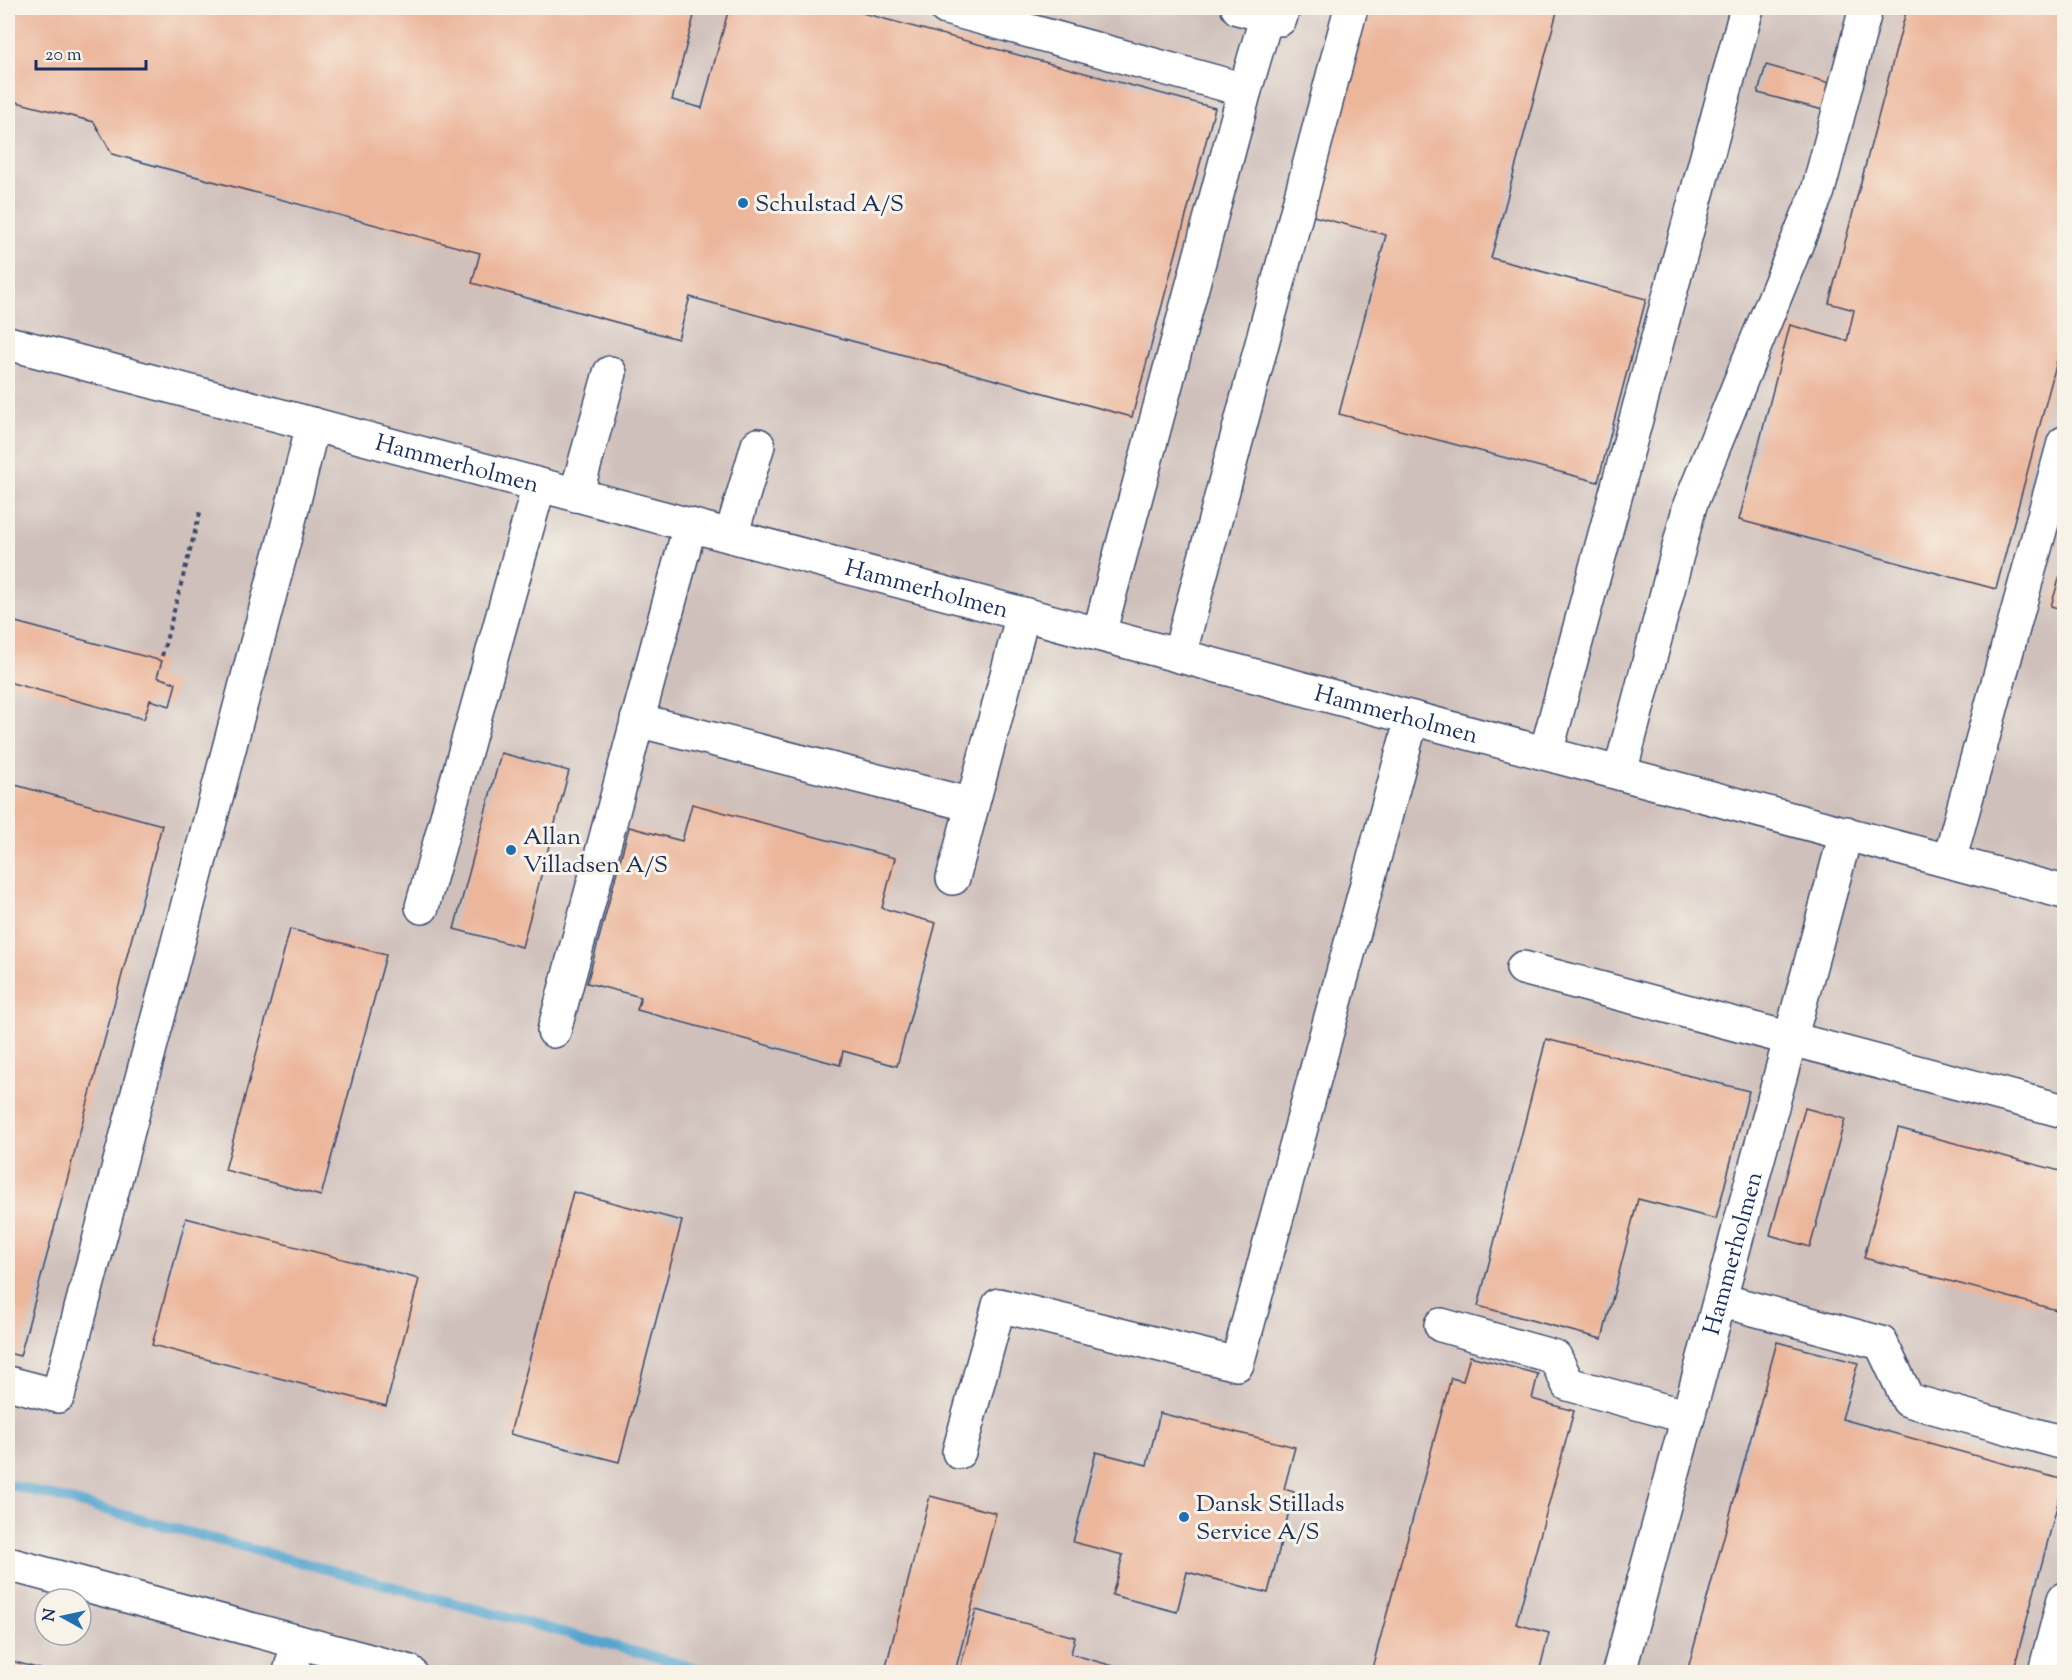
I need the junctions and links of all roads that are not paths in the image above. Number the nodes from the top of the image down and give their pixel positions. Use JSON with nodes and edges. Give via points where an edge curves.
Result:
{"nodes":[{"id":1,"x":946,"y":8,"type":"edge"},
{"id":2,"x":1352,"y":8,"type":"edge"},
{"id":3,"x":1746,"y":8,"type":"edge"},
{"id":4,"x":1866,"y":8,"type":"edge"},
{"id":5,"x":1262,"y":10,"type":"edge"},
{"id":6,"x":1245,"y":90,"type":"junction"},
{"id":7,"x":8,"y":343,"type":"edge"},
{"id":8,"x":610,"y":373,"type":"dead end"},
{"id":9,"x":313,"y":424,"type":"junction"},
{"id":10,"x":2064,"y":443,"type":"edge"},
{"id":11,"x":758,"y":445,"type":"dead end"},
{"id":12,"x":539,"y":485,"type":"junction"},
{"id":13,"x":576,"y":495,"type":"junction"},
{"id":14,"x":690,"y":525,"type":"junction"},
{"id":15,"x":731,"y":536,"type":"junction"},
{"id":16,"x":1023,"y":614,"type":"junction"},
{"id":17,"x":1099,"y":634,"type":"junction"},
{"id":18,"x":1179,"y":656,"type":"junction"},
{"id":19,"x":1412,"y":718,"type":"junction"},
{"id":20,"x":637,"y":720,"type":"junction"},
{"id":21,"x":1546,"y":753,"type":"junction"},
{"id":22,"x":1620,"y":773,"type":"junction"},
{"id":23,"x":972,"y":804,"type":"junction"},
{"id":24,"x":1846,"y":834,"type":"junction"},
{"id":25,"x":1949,"y":861,"type":"junction"},
{"id":26,"x":953,"y":878,"type":"dead end"},
{"id":27,"x":2064,"y":892,"type":"edge"},
{"id":28,"x":422,"y":907,"type":"dead end"},
{"id":29,"x":1523,"y":968,"type":"dead end"},
{"id":30,"x":554,"y":1031,"type":"dead end"},
{"id":31,"x":1791,"y":1039,"type":"junction"},
{"id":32,"x":2064,"y":1111,"type":"edge"},
{"id":33,"x":1720,"y":1300,"type":"junction"},
{"id":34,"x":1441,"y":1325,"type":"dead end"},
{"id":35,"x":8,"y":1383,"type":"edge"},
{"id":36,"x":1688,"y":1417,"type":"junction"},
{"id":37,"x":2064,"y":1443,"type":"edge"},
{"id":38,"x":959,"y":1452,"type":"dead end"},
{"id":39,"x":8,"y":1564,"type":"edge"},
{"id":40,"x":2064,"y":1599,"type":"edge"},
{"id":41,"x":294,"y":1658,"type":"edge"},
{"id":42,"x":2054,"y":1659,"type":"edge"},
{"id":43,"x":398,"y":1671,"type":"edge"},
{"id":44,"x":1619,"y":1672,"type":"edge"}],
"edges":[{"from":1,"to":6,"type":"street"},
{"from":2,"to":18,"type":"street"},
{"from":3,"to":21,"type":"street"},
{"from":4,"to":22,"type":"street","via":[[1818,191],[1690,505]]},
{"from":5,"to":6,"type":"street"},
{"from":6,"to":17,"type":"street"},
{"from":7,"to":9,"type":"street","name":"Hammerholmen"},
{"from":8,"to":13,"type":"street"},
{"from":9,"to":12,"type":"street","name":"Hammerholmen"},
{"from":9,"to":35,"type":"street","via":[[58,1396]]},
{"from":10,"to":25,"type":"street"},
{"from":11,"to":15,"type":"street"},
{"from":12,"to":13,"type":"street","name":"Hammerholmen"},
{"from":12,"to":28,"type":"street"},
{"from":13,"to":14,"type":"street","name":"Hammerholmen"},
{"from":14,"to":15,"type":"street","name":"Hammerholmen"},
{"from":14,"to":20,"type":"street"},
{"from":15,"to":16,"type":"street","name":"Hammerholmen"},
{"from":16,"to":17,"type":"street","name":"Hammerholmen"},
{"from":16,"to":23,"type":"street"},
{"from":17,"to":18,"type":"street","name":"Hammerholmen"},
{"from":18,"to":19,"type":"street","name":"Hammerholmen"},
{"from":19,"to":21,"type":"street","name":"Hammerholmen"},
{"from":19,"to":38,"type":"street","via":[[1237,1364],[999,1305]]},
{"from":20,"to":23,"type":"street"},
{"from":20,"to":30,"type":"street"},
{"from":21,"to":22,"type":"street","name":"Hammerholmen"},
{"from":22,"to":24,"type":"street","name":"Hammerholmen"},
{"from":23,"to":26,"type":"street"},
{"from":24,"to":25,"type":"street","name":"Hammerholmen"},
{"from":24,"to":31,"type":"street","name":"Hammerholmen"},
{"from":25,"to":27,"type":"street","name":"Hammerholmen"},
{"from":29,"to":31,"type":"street"},
{"from":31,"to":32,"type":"street"},
{"from":31,"to":33,"type":"street","name":"Hammerholmen"},
{"from":33,"to":36,"type":"street","name":"Hammerholmen"},
{"from":33,"to":37,"type":"street","via":[[1881,1343],[1908,1400]]},
{"from":34,"to":36,"type":"street","via":[[1556,1357],[1568,1384]]},
{"from":36,"to":44,"type":"street","name":"Hammerholmen"},
{"from":39,"to":41,"type":"street"},
{"from":40,"to":42,"type":"street"},
{"from":41,"to":43,"type":"street"}]}
